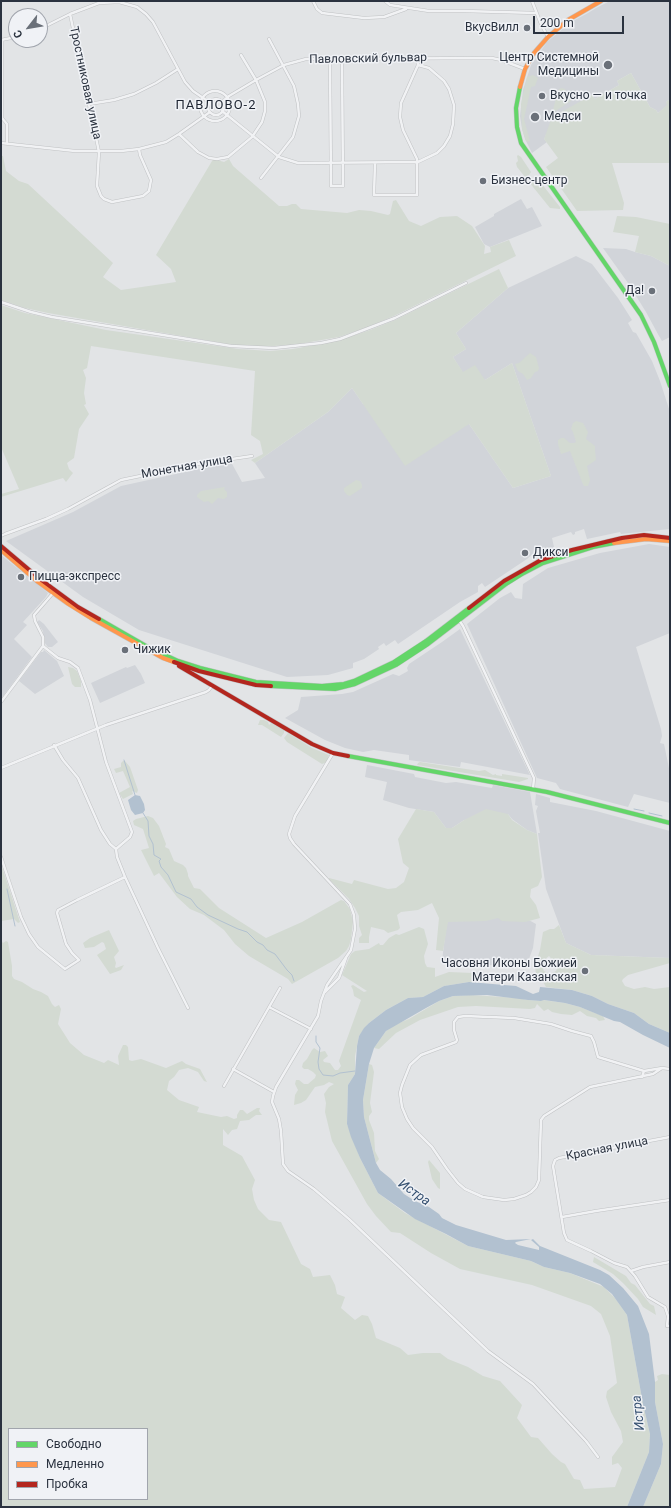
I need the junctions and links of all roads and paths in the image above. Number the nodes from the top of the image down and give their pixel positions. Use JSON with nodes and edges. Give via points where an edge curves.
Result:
{"nodes":[{"id":1,"x":312,"y":1,"type":"edge"},
{"id":2,"x":385,"y":1,"type":"edge"},
{"id":3,"x":532,"y":1,"type":"edge"},
{"id":4,"x":601,"y":1,"type":"edge"},
{"id":5,"x":407,"y":8,"type":"junction"},
{"id":6,"x":536,"y":13,"type":"junction"},
{"id":7,"x":70,"y":14,"type":"junction"},
{"id":8,"x":48,"y":25,"type":"edge"},
{"id":9,"x":548,"y":37,"type":"junction"},
{"id":10,"x":269,"y":39,"type":"dead end"},
{"id":11,"x":2,"y":40,"type":"edge"},
{"id":12,"x":242,"y":55,"type":"dead end"},
{"id":13,"x":330,"y":59,"type":"junction"},
{"id":14,"x":342,"y":59,"type":"junction"},
{"id":15,"x":418,"y":59,"type":"junction"},
{"id":16,"x":284,"y":65,"type":"junction"},
{"id":17,"x":418,"y":66,"type":"junction"},
{"id":18,"x":178,"y":69,"type":"junction"},
{"id":19,"x":525,"y":69,"type":"junction"},
{"id":20,"x":256,"y":80,"type":"junction"},
{"id":21,"x":227,"y":97,"type":"junction"},
{"id":22,"x":202,"y":98,"type":"junction"},
{"id":23,"x":209,"y":102,"type":"junction"},
{"id":24,"x":222,"y":102,"type":"junction"},
{"id":25,"x":89,"y":104,"type":"junction"},
{"id":26,"x":210,"y":112,"type":"junction"},
{"id":27,"x":222,"y":112,"type":"junction"},
{"id":28,"x":203,"y":116,"type":"junction"},
{"id":29,"x":227,"y":116,"type":"junction"},
{"id":30,"x":2,"y":118,"type":"edge"},
{"id":31,"x":179,"y":134,"type":"junction"},
{"id":32,"x":252,"y":137,"type":"junction"},
{"id":33,"x":1,"y":143,"type":"edge"},
{"id":34,"x":7,"y":143,"type":"junction"},
{"id":35,"x":139,"y":149,"type":"junction"},
{"id":36,"x":100,"y":152,"type":"junction"},
{"id":37,"x":278,"y":157,"type":"junction"},
{"id":38,"x":418,"y":162,"type":"junction"},
{"id":39,"x":331,"y":163,"type":"junction"},
{"id":40,"x":343,"y":163,"type":"junction"},
{"id":41,"x":375,"y":163,"type":"junction"},
{"id":42,"x":261,"y":178,"type":"dead end"},
{"id":43,"x":466,"y":283,"type":"dead end"},
{"id":44,"x":1,"y":302,"type":"edge"},
{"id":45,"x":670,"y":386,"type":"edge"},
{"id":46,"x":252,"y":456,"type":"dead end"},
{"id":47,"x":1,"y":536,"type":"edge"},
{"id":48,"x":670,"y":538,"type":"edge"},
{"id":49,"x":670,"y":541,"type":"edge"},
{"id":50,"x":1,"y":546,"type":"edge"},
{"id":51,"x":1,"y":550,"type":"edge"},
{"id":52,"x":54,"y":592,"type":"junction"},
{"id":53,"x":459,"y":620,"type":"junction"},
{"id":54,"x":43,"y":646,"type":"junction"},
{"id":55,"x":172,"y":662,"type":"junction"},
{"id":56,"x":200,"y":670,"type":"junction"},
{"id":57,"x":198,"y":678,"type":"junction"},
{"id":58,"x":212,"y":686,"type":"junction"},
{"id":59,"x":1,"y":702,"type":"edge"},
{"id":60,"x":98,"y":728,"type":"junction"},
{"id":61,"x":54,"y":745,"type":"junction"},
{"id":62,"x":333,"y":753,"type":"junction"},
{"id":63,"x":1,"y":768,"type":"edge"},
{"id":64,"x":533,"y":789,"type":"junction"},
{"id":65,"x":670,"y":823,"type":"edge"},
{"id":66,"x":116,"y":850,"type":"junction"},
{"id":67,"x":1,"y":857,"type":"edge"},
{"id":68,"x":125,"y":877,"type":"junction"},
{"id":69,"x":346,"y":956,"type":"junction"},
{"id":70,"x":280,"y":988,"type":"dead end"},
{"id":71,"x":324,"y":993,"type":"junction"},
{"id":72,"x":269,"y":1007,"type":"junction"},
{"id":73,"x":188,"y":1008,"type":"dead end"},
{"id":74,"x":310,"y":1029,"type":"junction"},
{"id":75,"x":662,"y":1068,"type":"junction"},
{"id":76,"x":233,"y":1069,"type":"junction"},
{"id":77,"x":670,"y":1070,"type":"edge"},
{"id":78,"x":644,"y":1071,"type":"junction"},
{"id":79,"x":642,"y":1077,"type":"junction"},
{"id":80,"x":224,"y":1086,"type":"dead end"},
{"id":81,"x":274,"y":1092,"type":"junction"},
{"id":82,"x":670,"y":1137,"type":"edge"},
{"id":83,"x":670,"y":1200,"type":"edge"},
{"id":84,"x":562,"y":1217,"type":"junction"},
{"id":85,"x":670,"y":1262,"type":"edge"},
{"id":86,"x":630,"y":1271,"type":"junction"},
{"id":87,"x":669,"y":1326,"type":"edge"},
{"id":88,"x":598,"y":1457,"type":"dead end"}],
"edges":[{"from":1,"to":5,"type":"street","via":[[322,13],[364,18],[384,17]]},
{"from":2,"to":5,"type":"street","via":[[390,5]]},
{"from":3,"to":6,"type":"street"},
{"from":4,"to":9,"type":"main road","via":[[573,17]]},
{"from":5,"to":6,"type":"street","via":[[429,11]]},
{"from":6,"to":9,"type":"street"},
{"from":7,"to":8,"type":"street"},
{"from":7,"to":18,"type":"street","via":[[111,2],[137,7],[153,22]]},
{"from":7,"to":25,"type":"street","name":"Тростниковая улица"},
{"from":9,"to":19,"type":"main road","via":[[534,53]]},
{"from":10,"to":16,"type":"street"},
{"from":11,"to":30,"type":"street"},
{"from":12,"to":20,"type":"street"},
{"from":13,"to":14,"type":"street","name":"Павловский бульвар"},
{"from":13,"to":16,"type":"street","name":"Павловский бульвар","via":[[306,59]]},
{"from":13,"to":39,"type":"street"},
{"from":14,"to":15,"type":"street","name":"Павловский бульвар"},
{"from":14,"to":40,"type":"street"},
{"from":15,"to":17,"type":"street"},
{"from":15,"to":19,"type":"street","name":"Павловский бульвар","via":[[492,58]]},
{"from":16,"to":20,"type":"street","name":"Павловский бульвар"},
{"from":16,"to":37,"type":"street","via":[[297,94],[299,116],[293,137]]},
{"from":17,"to":38,"type":"street","via":[[401,103],[400,117],[403,130]]},
{"from":17,"to":38,"type":"street","via":[[429,68],[444,81],[454,104],[453,124],[444,146],[437,153]]},
{"from":18,"to":22,"type":"street","via":[[185,82]]},
{"from":18,"to":25,"type":"street","via":[[134,94]]},
{"from":19,"to":45,"type":"main road","via":[[516,108],[521,143],[637,310],[654,342]]},
{"from":20,"to":21,"type":"street","name":"Павловский бульвар"},
{"from":20,"to":32,"type":"street","via":[[265,102],[265,111],[262,122]]},
{"from":21,"to":22,"type":"street","via":[[214,91]]},
{"from":21,"to":24,"type":"street","name":"Павловский бульвар"},
{"from":21,"to":29,"type":"street","via":[[230,108]]},
{"from":22,"to":23,"type":"street"},
{"from":22,"to":28,"type":"street","via":[[200,107]]},
{"from":23,"to":24,"type":"street","via":[[214,99]]},
{"from":23,"to":26,"type":"street"},
{"from":24,"to":27,"type":"street"},
{"from":25,"to":36,"type":"street","name":"Тростниковая улица"},
{"from":26,"to":27,"type":"street"},
{"from":26,"to":28,"type":"street"},
{"from":27,"to":29,"type":"street"},
{"from":28,"to":29,"type":"street","via":[[213,122]]},
{"from":28,"to":31,"type":"street"},
{"from":29,"to":32,"type":"street"},
{"from":30,"to":34,"type":"street","via":[[7,124]]},
{"from":31,"to":32,"type":"street","via":[[198,152],[217,159],[228,157]]},
{"from":31,"to":35,"type":"street","via":[[166,142]]},
{"from":32,"to":37,"type":"street"},
{"from":33,"to":34,"type":"street"},
{"from":34,"to":36,"type":"street"},
{"from":35,"to":36,"type":"street"},
{"from":35,"to":36,"type":"street","via":[[150,176],[150,188],[143,196],[112,202],[101,196],[96,186]]},
{"from":37,"to":39,"type":"street","via":[[298,163]]},
{"from":37,"to":42,"type":"street"},
{"from":38,"to":41,"type":"street"},
{"from":38,"to":41,"type":"street","via":[[417,195],[374,194]]},
{"from":39,"to":40,"type":"street"},
{"from":39,"to":40,"type":"street","via":[[331,186],[343,186]]},
{"from":40,"to":41,"type":"street"},
{"from":43,"to":44,"type":"street","via":[[395,318],[340,339],[274,348],[231,346],[60,318]]},
{"from":46,"to":47,"type":"street","name":"Монетная улица","via":[[121,480],[68,509]]},
{"from":48,"to":56,"type":"main road","via":[[644,535],[622,538],[542,560],[504,581],[409,653],[380,670],[344,684],[272,684]]},
{"from":49,"to":53,"type":"main road","via":[[623,541],[558,557],[506,584]]},
{"from":50,"to":52,"type":"main road"},
{"from":51,"to":52,"type":"main road"},
{"from":52,"to":54,"type":"street","via":[[34,615],[43,637]]},
{"from":52,"to":55,"type":"main road","via":[[90,618]]},
{"from":52,"to":56,"type":"main road","via":[[146,646]]},
{"from":53,"to":56,"type":"main road","via":[[396,665],[345,687],[273,687],[235,681]]},
{"from":53,"to":64,"type":"street","via":[[534,778]]},
{"from":54,"to":59,"type":"street"},
{"from":54,"to":60,"type":"street","via":[[58,658],[78,668]]},
{"from":55,"to":56,"type":"main road"},
{"from":55,"to":57,"type":"main road"},
{"from":56,"to":57,"type":"main road"},
{"from":57,"to":58,"type":"main road"},
{"from":58,"to":60,"type":"street","via":[[206,692]]},
{"from":58,"to":62,"type":"main road","via":[[312,744]]},
{"from":60,"to":61,"type":"street"},
{"from":60,"to":66,"type":"street","via":[[106,762],[132,832]]},
{"from":61,"to":63,"type":"street"},
{"from":61,"to":66,"type":"street","via":[[78,778],[101,830]]},
{"from":62,"to":64,"type":"main road"},
{"from":62,"to":69,"type":"street","via":[[295,816],[289,834],[294,844],[347,900],[353,910],[354,938],[351,950]]},
{"from":64,"to":65,"type":"main road"},
{"from":66,"to":68,"type":"street"},
{"from":67,"to":68,"type":"street","via":[[29,934],[38,947],[65,969],[79,960],[66,944],[58,910]]},
{"from":68,"to":73,"type":"street"},
{"from":69,"to":71,"type":"street"},
{"from":69,"to":71,"type":"street","via":[[339,978]]},
{"from":70,"to":72,"type":"street"},
{"from":71,"to":74,"type":"street","via":[[318,1016]]},
{"from":72,"to":74,"type":"street"},
{"from":72,"to":76,"type":"street"},
{"from":74,"to":81,"type":"street"},
{"from":75,"to":77,"type":"street"},
{"from":75,"to":78,"type":"street"},
{"from":75,"to":79,"type":"street"},
{"from":76,"to":80,"type":"street"},
{"from":76,"to":81,"type":"street"},
{"from":78,"to":79,"type":"street"},
{"from":78,"to":79,"type":"street","via":[[598,1057],[591,1036],[572,1030],[514,1018],[465,1016],[458,1017],[454,1022],[456,1042],[421,1055],[410,1065],[400,1093],[407,1119],[432,1147],[458,1183],[472,1193],[504,1200],[526,1195],[536,1187],[541,1120],[544,1116],[590,1087]]},
{"from":81,"to":88,"type":"street","via":[[272,1102],[279,1120],[285,1168],[349,1219],[488,1351],[533,1384]]},
{"from":82,"to":84,"type":"street","name":"Красная улица","via":[[555,1160],[553,1171]]},
{"from":83,"to":84,"type":"street"},
{"from":84,"to":86,"type":"street","via":[[567,1240],[627,1267]]},
{"from":85,"to":86,"type":"street"},
{"from":86,"to":87,"type":"street","via":[[648,1297],[665,1307]]}]}
